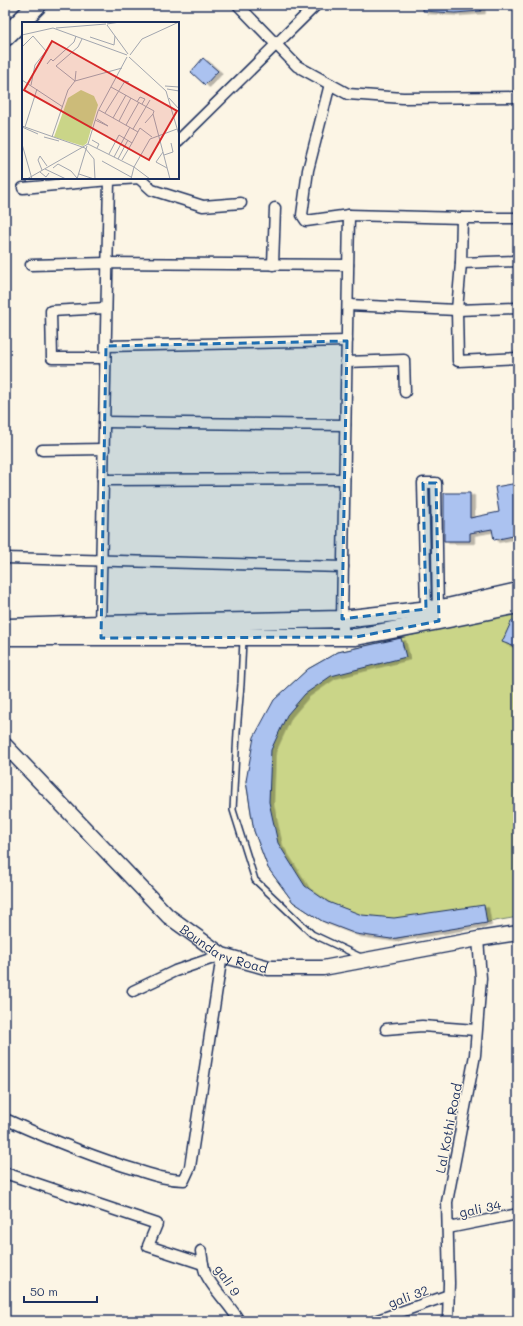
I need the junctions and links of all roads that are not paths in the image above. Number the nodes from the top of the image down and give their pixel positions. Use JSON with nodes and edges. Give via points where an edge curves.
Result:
{"nodes":[{"id":1,"x":37,"y":5,"type":"edge"},
{"id":2,"x":51,"y":5,"type":"edge"},
{"id":3,"x":238,"y":5,"type":"edge"},
{"id":4,"x":316,"y":5,"type":"edge"},
{"id":5,"x":34,"y":22,"type":"edge"},
{"id":6,"x":22,"y":33,"type":"edge"},
{"id":7,"x":5,"y":37,"type":"edge"},
{"id":8,"x":276,"y":44,"type":"junction"},
{"id":9,"x":5,"y":50,"type":"edge"},
{"id":10,"x":330,"y":84,"type":"junction"},
{"id":11,"x":518,"y":97,"type":"edge"},
{"id":12,"x":179,"y":140,"type":"edge"},
{"id":13,"x":124,"y":179,"type":"edge"},
{"id":14,"x":141,"y":179,"type":"edge"},
{"id":15,"x":109,"y":180,"type":"junction"},
{"id":16,"x":23,"y":188,"type":"dead end"},
{"id":17,"x":241,"y":203,"type":"dead end"},
{"id":18,"x":275,"y":208,"type":"dead end"},
{"id":19,"x":349,"y":215,"type":"junction"},
{"id":20,"x":462,"y":218,"type":"junction"},
{"id":21,"x":518,"y":218,"type":"edge"},
{"id":22,"x":518,"y":261,"type":"edge"},
{"id":23,"x":107,"y":263,"type":"junction"},
{"id":24,"x":461,"y":263,"type":"junction"},
{"id":25,"x":31,"y":265,"type":"dead end"},
{"id":26,"x":273,"y":265,"type":"junction"},
{"id":27,"x":348,"y":265,"type":"junction"},
{"id":28,"x":348,"y":305,"type":"junction"},
{"id":29,"x":106,"y":308,"type":"junction"},
{"id":30,"x":518,"y":308,"type":"edge"},
{"id":31,"x":457,"y":310,"type":"junction"},
{"id":32,"x":347,"y":341,"type":"junction"},
{"id":33,"x":106,"y":346,"type":"junction"},
{"id":34,"x":105,"y":358,"type":"junction"},
{"id":35,"x":518,"y":358,"type":"edge"},
{"id":36,"x":346,"y":362,"type":"junction"},
{"id":37,"x":405,"y":392,"type":"dead end"},
{"id":38,"x":104,"y":422,"type":"junction"},
{"id":39,"x":345,"y":426,"type":"junction"},
{"id":40,"x":104,"y":449,"type":"junction"},
{"id":41,"x":42,"y":450,"type":"dead end"},
{"id":42,"x":103,"y":480,"type":"junction"},
{"id":43,"x":344,"y":480,"type":"junction"},
{"id":44,"x":5,"y":558,"type":"edge"},
{"id":45,"x":102,"y":560,"type":"junction"},
{"id":46,"x":343,"y":567,"type":"junction"},
{"id":47,"x":518,"y":591,"type":"edge"},
{"id":48,"x":518,"y":605,"type":"edge"},
{"id":49,"x":434,"y":613,"type":"junction"},
{"id":50,"x":342,"y":619,"type":"junction"},
{"id":51,"x":5,"y":627,"type":"edge"},
{"id":52,"x":244,"y":629,"type":"junction"},
{"id":53,"x":100,"y":631,"type":"junction"},
{"id":54,"x":5,"y":637,"type":"edge"},
{"id":55,"x":344,"y":637,"type":"junction"},
{"id":56,"x":5,"y":745,"type":"edge"},
{"id":57,"x":518,"y":933,"type":"edge"},
{"id":58,"x":478,"y":939,"type":"junction"},
{"id":59,"x":222,"y":955,"type":"junction"},
{"id":60,"x":368,"y":960,"type":"junction"},
{"id":61,"x":133,"y":991,"type":"dead end"},
{"id":62,"x":386,"y":1029,"type":"dead end"},
{"id":63,"x":476,"y":1030,"type":"junction"},
{"id":64,"x":5,"y":1119,"type":"edge"},
{"id":65,"x":5,"y":1173,"type":"edge"},
{"id":66,"x":518,"y":1214,"type":"edge"},
{"id":67,"x":448,"y":1228,"type":"junction"},
{"id":68,"x":200,"y":1251,"type":"dead end"},
{"id":69,"x":203,"y":1264,"type":"junction"},
{"id":70,"x":449,"y":1295,"type":"junction"},
{"id":71,"x":239,"y":1321,"type":"edge"},
{"id":72,"x":375,"y":1321,"type":"edge"},
{"id":73,"x":448,"y":1321,"type":"edge"}],
"edges":[{"from":1,"to":7,"type":"highway"},
{"from":2,"to":5,"type":"highway"},
{"from":3,"to":8,"type":"street"},
{"from":4,"to":8,"type":"street"},
{"from":6,"to":9,"type":"highway"},
{"from":8,"to":10,"type":"street","via":[[297,66]]},
{"from":8,"to":12,"type":"street"},
{"from":10,"to":11,"type":"street","via":[[348,94],[403,98]]},
{"from":10,"to":19,"type":"street","via":[[308,170],[302,215],[306,221]]},
{"from":13,"to":15,"type":"street"},
{"from":14,"to":17,"type":"street","via":[[152,190],[203,206]]},
{"from":15,"to":16,"type":"street"},
{"from":15,"to":23,"type":"street"},
{"from":18,"to":26,"type":"street"},
{"from":19,"to":20,"type":"street"},
{"from":19,"to":27,"type":"street"},
{"from":20,"to":21,"type":"street"},
{"from":20,"to":24,"type":"street"},
{"from":22,"to":24,"type":"street"},
{"from":23,"to":25,"type":"street"},
{"from":23,"to":26,"type":"street"},
{"from":23,"to":29,"type":"street"},
{"from":24,"to":31,"type":"street"},
{"from":26,"to":27,"type":"street"},
{"from":27,"to":28,"type":"street"},
{"from":28,"to":31,"type":"street"},
{"from":28,"to":32,"type":"street"},
{"from":29,"to":33,"type":"street"},
{"from":29,"to":34,"type":"street","via":[[51,310],[52,358]]},
{"from":30,"to":31,"type":"street"},
{"from":31,"to":35,"type":"street","via":[[458,361]]},
{"from":32,"to":33,"type":"street"},
{"from":32,"to":36,"type":"street"},
{"from":33,"to":34,"type":"street"},
{"from":34,"to":38,"type":"street"},
{"from":36,"to":37,"type":"street","via":[[404,360]]},
{"from":36,"to":39,"type":"street"},
{"from":38,"to":39,"type":"street"},
{"from":38,"to":40,"type":"street"},
{"from":39,"to":43,"type":"street"},
{"from":40,"to":41,"type":"street"},
{"from":40,"to":42,"type":"street"},
{"from":42,"to":43,"type":"street"},
{"from":42,"to":45,"type":"street"},
{"from":43,"to":46,"type":"street"},
{"from":44,"to":45,"type":"street"},
{"from":45,"to":46,"type":"street"},
{"from":45,"to":53,"type":"street"},
{"from":46,"to":50,"type":"street"},
{"from":47,"to":49,"type":"main road"},
{"from":48,"to":49,"type":"main road"},
{"from":49,"to":49,"type":"street","via":[[423,483],[436,483]]},
{"from":49,"to":50,"type":"main road"},
{"from":49,"to":55,"type":"main road","via":[[356,637]]},
{"from":50,"to":52,"type":"main road"},
{"from":50,"to":55,"type":"street"},
{"from":51,"to":53,"type":"main road"},
{"from":52,"to":53,"type":"main road"},
{"from":52,"to":55,"type":"main road"},
{"from":52,"to":60,"type":"lane","via":[[233,810],[255,880],[312,934]]},
{"from":53,"to":54,"type":"main road"},
{"from":56,"to":59,"type":"street","name":"Boundary Road","via":[[168,916]]},
{"from":57,"to":58,"type":"street","name":"Boundary Road"},
{"from":58,"to":60,"type":"street","name":"Boundary Road"},
{"from":58,"to":63,"type":"street","name":"Lal Kothi Road","via":[[480,978]]},
{"from":59,"to":60,"type":"street","name":"Boundary Road","via":[[269,968],[323,968]]},
{"from":59,"to":61,"type":"street","via":[[175,971]]},
{"from":59,"to":64,"type":"street","via":[[190,1167],[184,1180],[171,1180],[121,1165]]},
{"from":62,"to":63,"type":"street","via":[[422,1026]]},
{"from":63,"to":67,"type":"street","name":"Lal Kothi Road","via":[[473,1062],[447,1202]]},
{"from":65,"to":69,"type":"street","via":[[157,1224],[148,1246]]},
{"from":66,"to":67,"type":"street","name":"gali 34"},
{"from":67,"to":70,"type":"street","name":"Lal Kothi Road"},
{"from":68,"to":69,"type":"street","name":"gali 9"},
{"from":69,"to":71,"type":"street","name":"gali 9","via":[[205,1273]]},
{"from":70,"to":72,"type":"street","name":"gali 32"},
{"from":70,"to":73,"type":"street","name":"Lal Kothi Road"}]}
